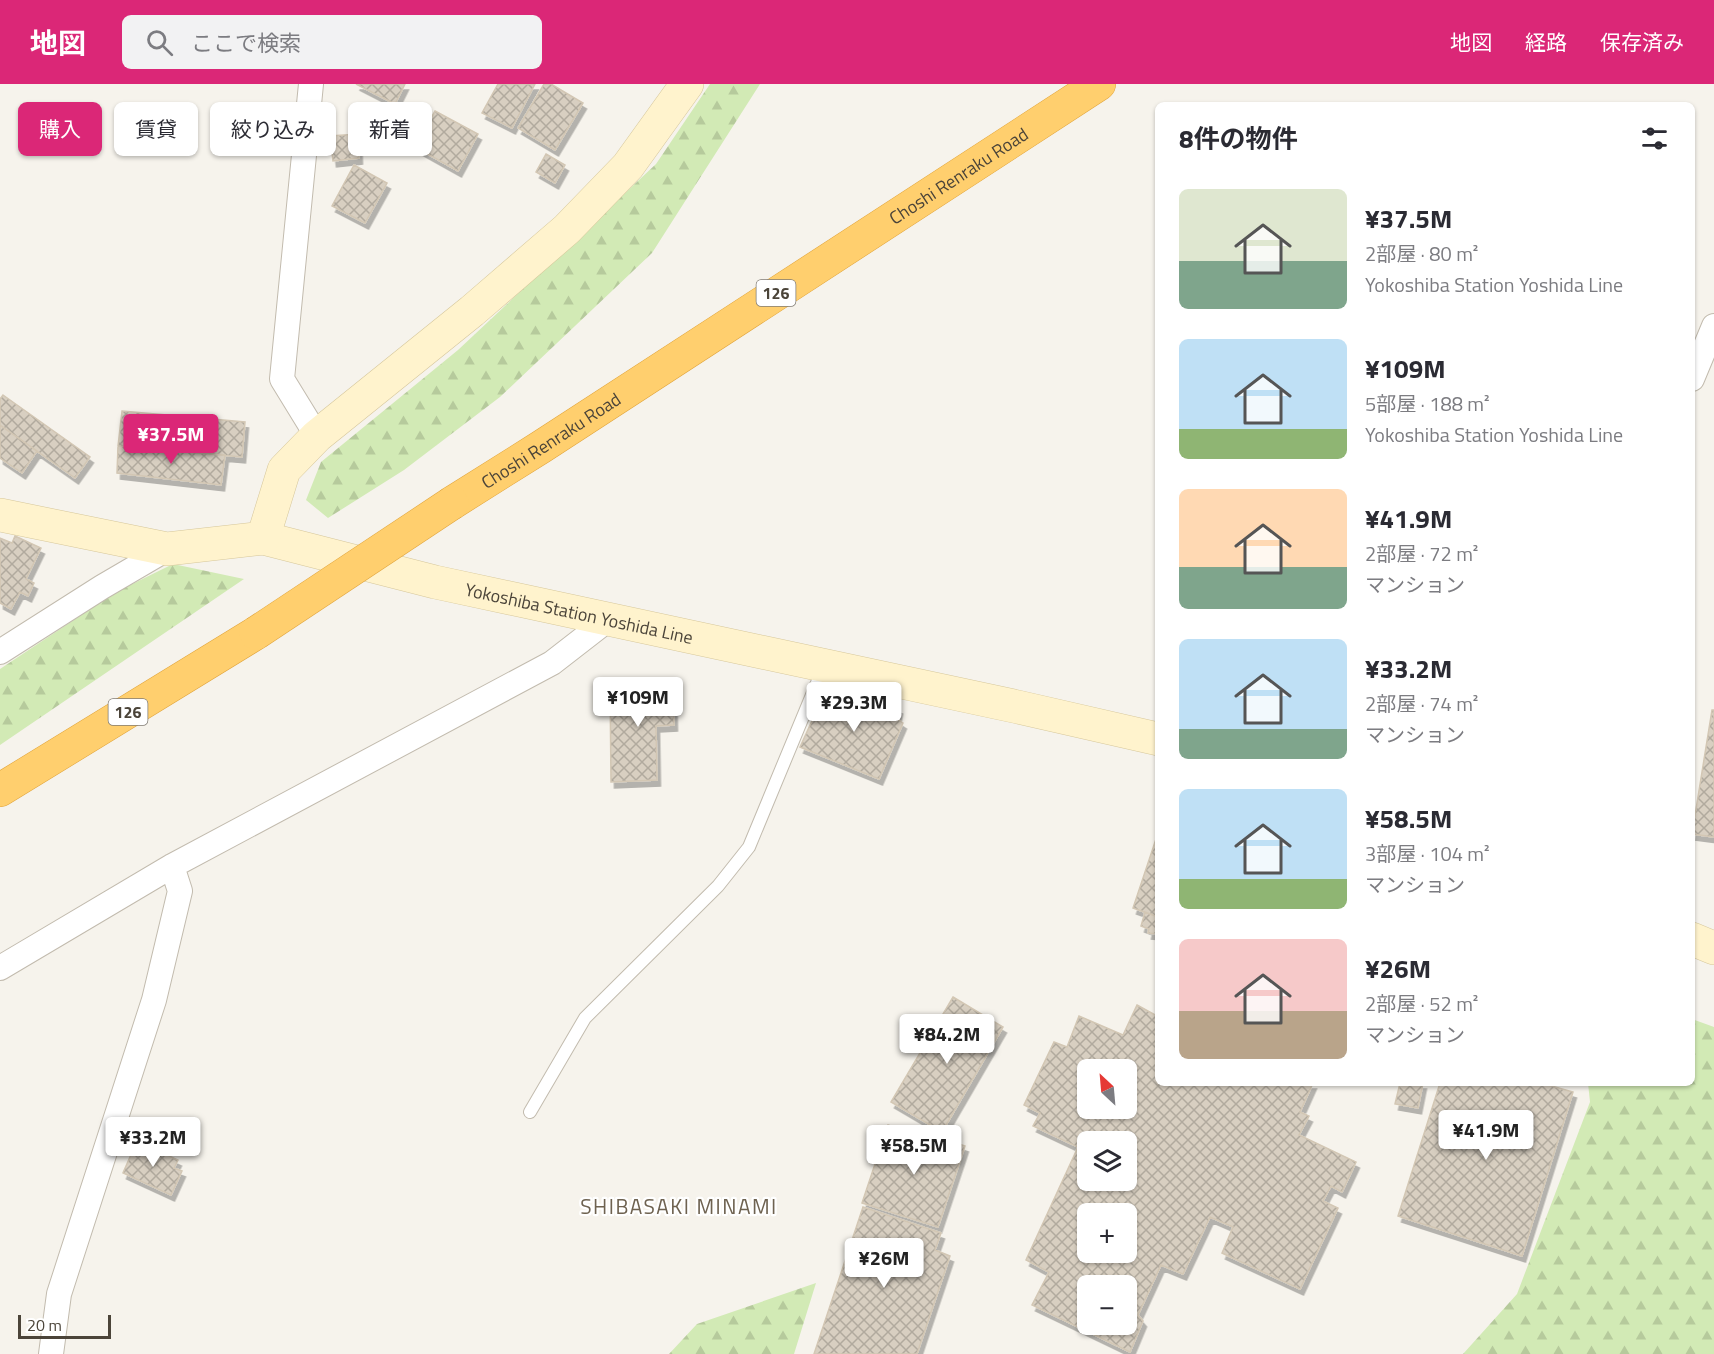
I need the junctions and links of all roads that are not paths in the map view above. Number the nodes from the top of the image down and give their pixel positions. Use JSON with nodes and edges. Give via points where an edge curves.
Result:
{"nodes":[{"id":1,"x":310,"y":84,"type":"edge"},
{"id":2,"x":687,"y":84,"type":"edge"},
{"id":3,"x":1099,"y":84,"type":"edge"},
{"id":4,"x":1714,"y":326,"type":"edge"},
{"id":5,"x":1695,"y":373,"type":"edge"},
{"id":6,"x":317,"y":436,"type":"junction"},
{"id":7,"x":0,"y":515,"type":"edge"},
{"id":8,"x":263,"y":538,"type":"junction"},
{"id":9,"x":167,"y":549,"type":"junction"},
{"id":10,"x":610,"y":618,"type":"junction"},
{"id":11,"x":0,"y":652,"type":"edge"},
{"id":12,"x":825,"y":665,"type":"junction"},
{"id":13,"x":1155,"y":739,"type":"edge"},
{"id":14,"x":0,"y":790,"type":"edge"},
{"id":15,"x":172,"y":866,"type":"junction"},
{"id":16,"x":1695,"y":940,"type":"edge"},
{"id":17,"x":1714,"y":948,"type":"edge"},
{"id":18,"x":0,"y":968,"type":"edge"},
{"id":19,"x":530,"y":1112,"type":"dead end"},
{"id":20,"x":51,"y":1354,"type":"edge"}],
"edges":[{"from":1,"to":6,"type":"street","via":[[282,379]]},
{"from":2,"to":6,"type":"main road","via":[[628,166],[567,229]]},
{"from":3,"to":14,"type":"highway","name":"Choshi Renraku Road","number":"126","bridge":true,"via":[[256,633]]},
{"from":4,"to":5,"type":"street"},
{"from":6,"to":8,"type":"main road","via":[[284,470]]},
{"from":7,"to":9,"type":"main road","name":"Yokoshiba Station Yoshida Line"},
{"from":8,"to":9,"type":"main road","name":"Yokoshiba Station Yoshida Line"},
{"from":8,"to":10,"type":"main road","name":"Yokoshiba Station Yoshida Line","via":[[435,582]]},
{"from":9,"to":11,"type":"street"},
{"from":10,"to":12,"type":"main road","name":"Yokoshiba Station Yoshida Line"},
{"from":10,"to":15,"type":"street","via":[[552,663]]},
{"from":12,"to":13,"type":"main road","name":"Yokoshiba Station Yoshida Line"},
{"from":12,"to":19,"type":"lane","via":[[749,847],[718,886],[585,1018]]},
{"from":15,"to":18,"type":"street"},
{"from":15,"to":20,"type":"street","via":[[180,891],[159,978],[59,1294]]},
{"from":16,"to":17,"type":"main road"}]}
